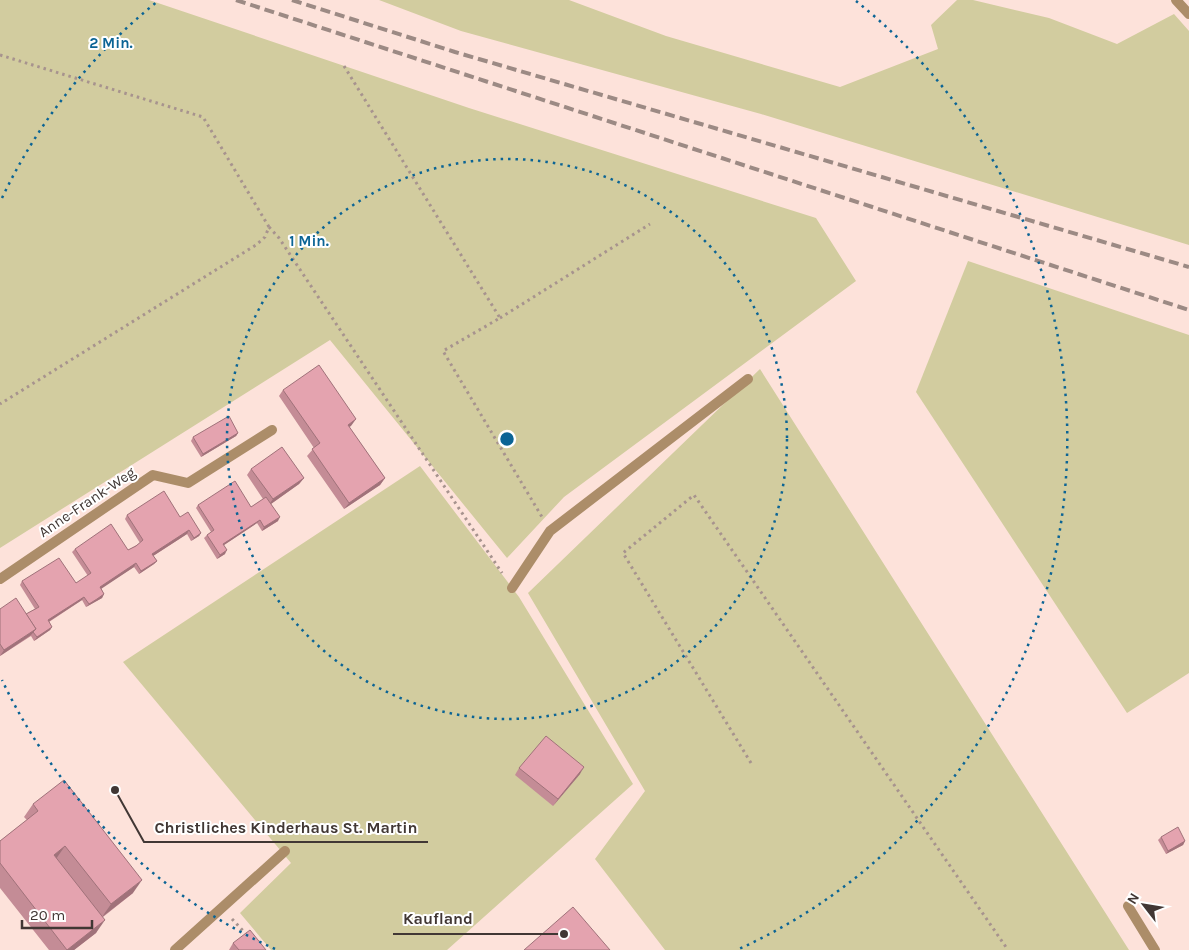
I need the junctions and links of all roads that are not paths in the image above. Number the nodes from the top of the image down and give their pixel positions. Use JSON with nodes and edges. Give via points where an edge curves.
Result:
{"nodes":[{"id":1,"x":1176,"y":0,"type":"edge"},
{"id":2,"x":1189,"y":14,"type":"edge"},
{"id":3,"x":748,"y":378,"type":"dead end"},
{"id":4,"x":272,"y":430,"type":"dead end"},
{"id":5,"x":0,"y":579,"type":"edge"},
{"id":6,"x":512,"y":588,"type":"road end"},
{"id":7,"x":285,"y":851,"type":"dead end"},
{"id":8,"x":1128,"y":906,"type":"dead end"},
{"id":9,"x":175,"y":950,"type":"edge"},
{"id":10,"x":1155,"y":950,"type":"edge"}],
"edges":[{"from":1,"to":2,"type":"street"},
{"from":3,"to":6,"type":"street","via":[[550,531]]},
{"from":4,"to":5,"type":"street","name":"Anne-Frank-Weg","via":[[188,482],[153,474]]},
{"from":7,"to":9,"type":"street"},
{"from":8,"to":10,"type":"street"}]}
